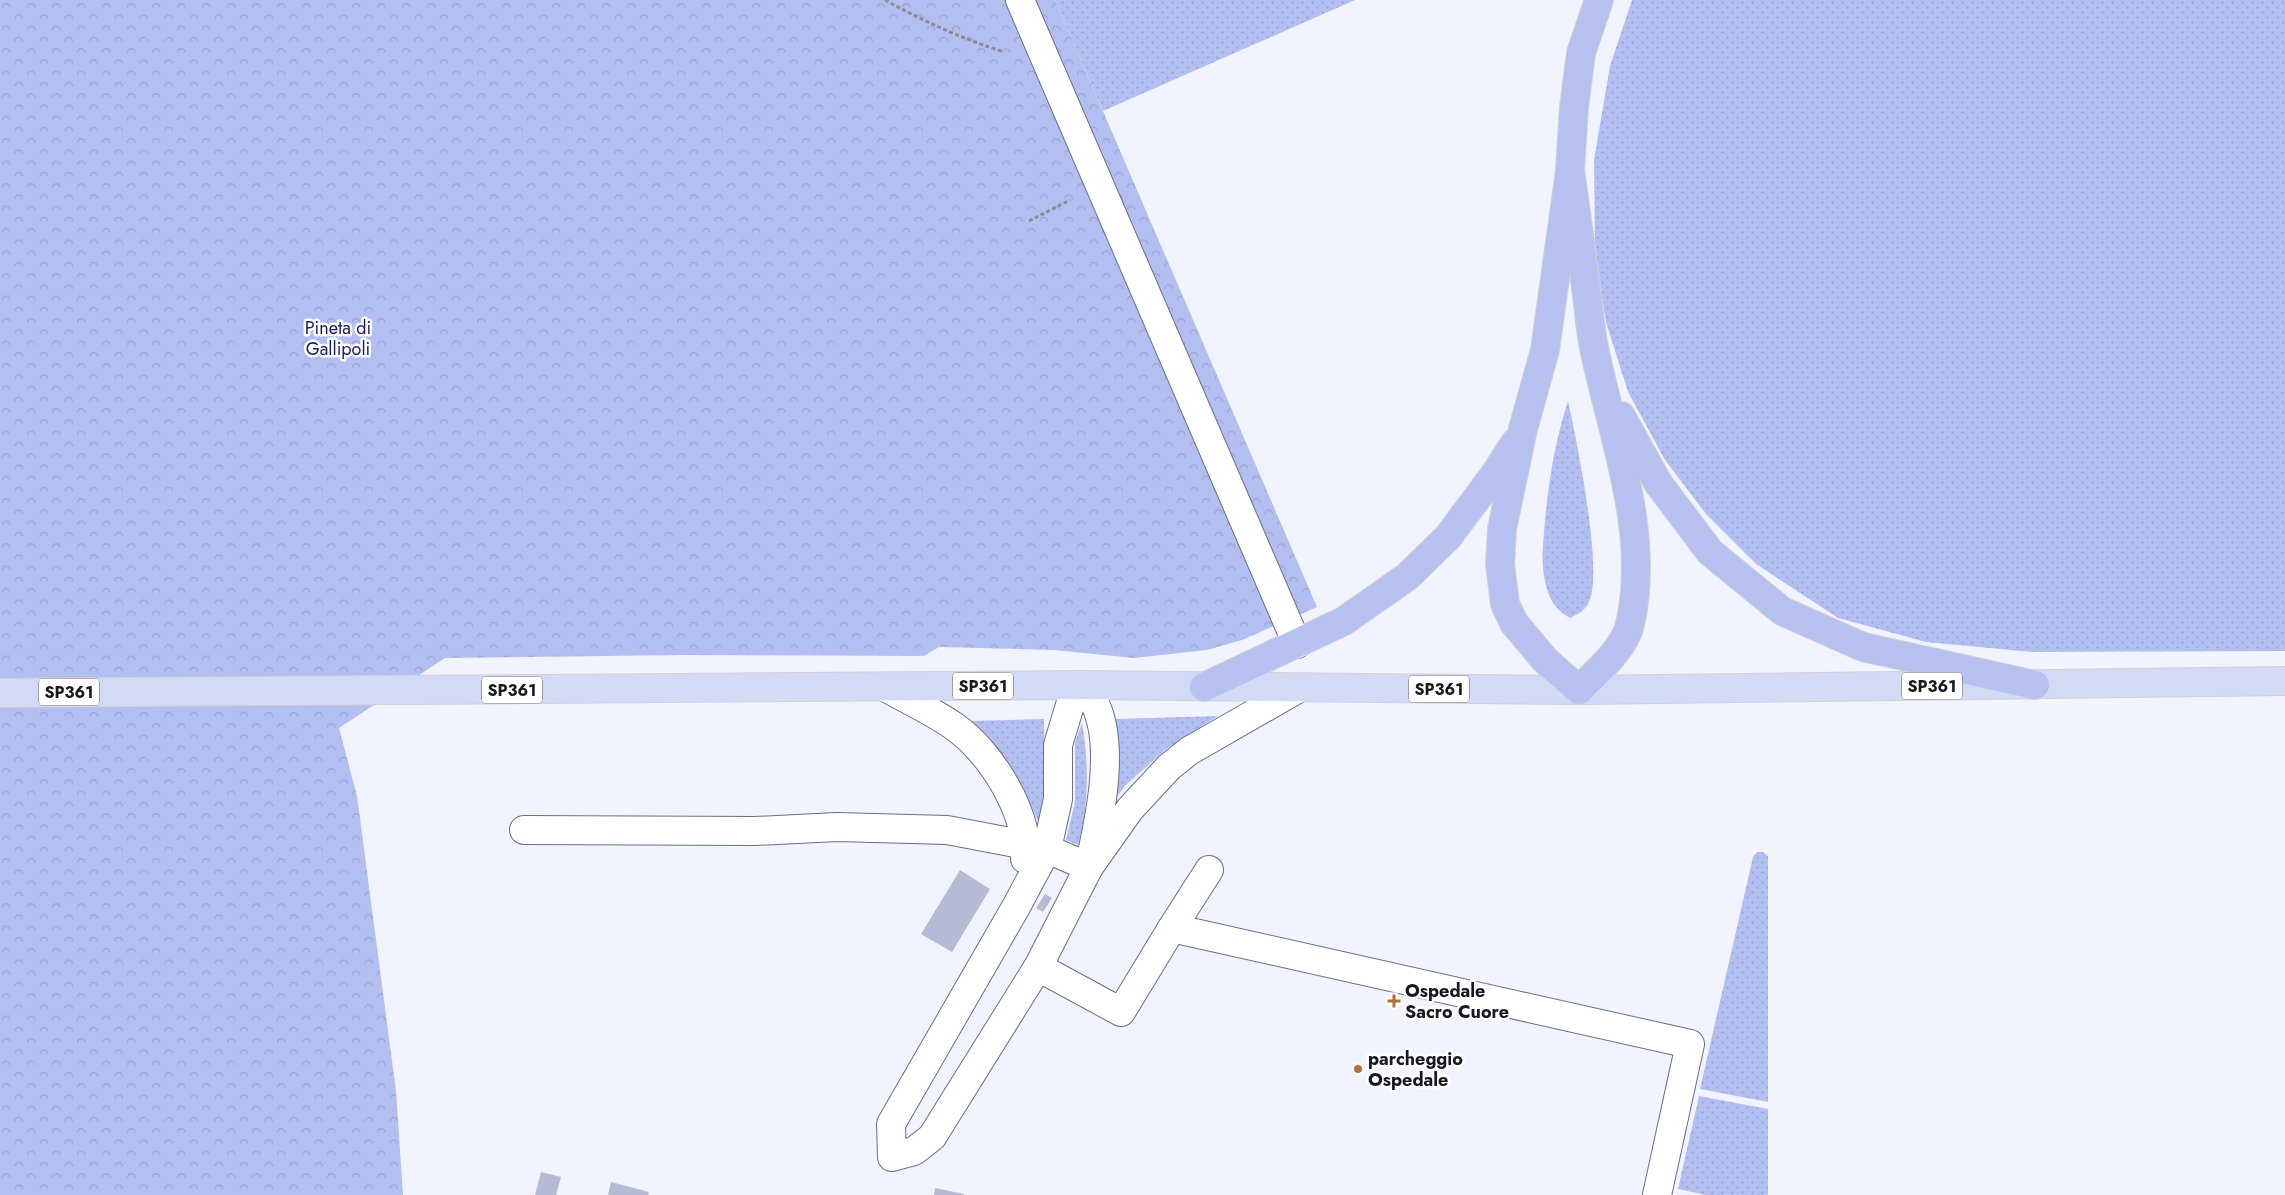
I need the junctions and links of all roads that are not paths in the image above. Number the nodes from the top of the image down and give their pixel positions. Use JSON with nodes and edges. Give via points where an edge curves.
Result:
{"nodes":[{"id":1,"x":1020,"y":0,"type":"edge"},
{"id":2,"x":1599,"y":0,"type":"edge"},
{"id":3,"x":1570,"y":171,"type":"junction"},
{"id":4,"x":1594,"y":347,"type":"junction"},
{"id":5,"x":1524,"y":429,"type":"junction"},
{"id":6,"x":1296,"y":644,"type":"junction"},
{"id":7,"x":2285,"y":681,"type":"edge"},
{"id":8,"x":1082,"y":685,"type":"junction"},
{"id":9,"x":2035,"y":685,"type":"junction"},
{"id":10,"x":885,"y":687,"type":"junction"},
{"id":11,"x":1204,"y":687,"type":"junction"},
{"id":12,"x":1299,"y":688,"type":"junction"},
{"id":13,"x":1580,"y":690,"type":"junction"},
{"id":14,"x":0,"y":692,"type":"edge"},
{"id":15,"x":524,"y":830,"type":"dead end"},
{"id":16,"x":1037,"y":846,"type":"junction"},
{"id":17,"x":1089,"y":867,"type":"junction"},
{"id":18,"x":1209,"y":870,"type":"dead end"},
{"id":19,"x":1172,"y":928,"type":"junction"},
{"id":20,"x":1038,"y":968,"type":"junction"},
{"id":21,"x":1656,"y":1195,"type":"edge"}],
"edges":[{"from":1,"to":6,"type":"street"},
{"from":2,"to":3,"type":"highway","via":[[1582,53]]},
{"from":3,"to":4,"type":"highway"},
{"from":3,"to":5,"type":"highway","via":[[1545,350]]},
{"from":4,"to":9,"type":"highway","via":[[1626,427],[1658,483],[1710,552],[1782,611],[1863,647]]},
{"from":4,"to":13,"type":"highway","via":[[1632,513],[1634,595],[1629,626],[1622,641]]},
{"from":5,"to":6,"type":"highway","via":[[1448,537],[1408,576],[1344,621]]},
{"from":5,"to":13,"type":"highway","via":[[1502,529],[1500,564],[1505,604],[1528,641]]},
{"from":6,"to":11,"type":"highway"},
{"from":7,"to":9,"type":"main road","number":"SP361"},
{"from":8,"to":10,"type":"main road","number":"SP361"},
{"from":8,"to":11,"type":"main road","number":"SP361"},
{"from":8,"to":16,"type":"street","via":[[1070,705],[1058,744],[1058,799]]},
{"from":8,"to":17,"type":"street","via":[[1096,704],[1104,738],[1102,807]]},
{"from":9,"to":13,"type":"main road","number":"SP361"},
{"from":10,"to":14,"type":"main road","number":"SP361"},
{"from":10,"to":16,"type":"street","via":[[957,728],[988,760],[1012,795]]},
{"from":11,"to":12,"type":"main road","number":"SP361"},
{"from":12,"to":13,"type":"main road","number":"SP361"},
{"from":12,"to":17,"type":"street","via":[[1189,751],[1169,767],[1130,809]]},
{"from":15,"to":16,"type":"street","via":[[938,829]]},
{"from":16,"to":17,"type":"street"},
{"from":16,"to":20,"type":"street","via":[[1016,907],[891,1124],[892,1157],[914,1151],[932,1137]]},
{"from":17,"to":20,"type":"street"},
{"from":18,"to":19,"type":"street"},
{"from":19,"to":20,"type":"street","via":[[1121,1012]]},
{"from":19,"to":21,"type":"street","via":[[1690,1044]]}]}
